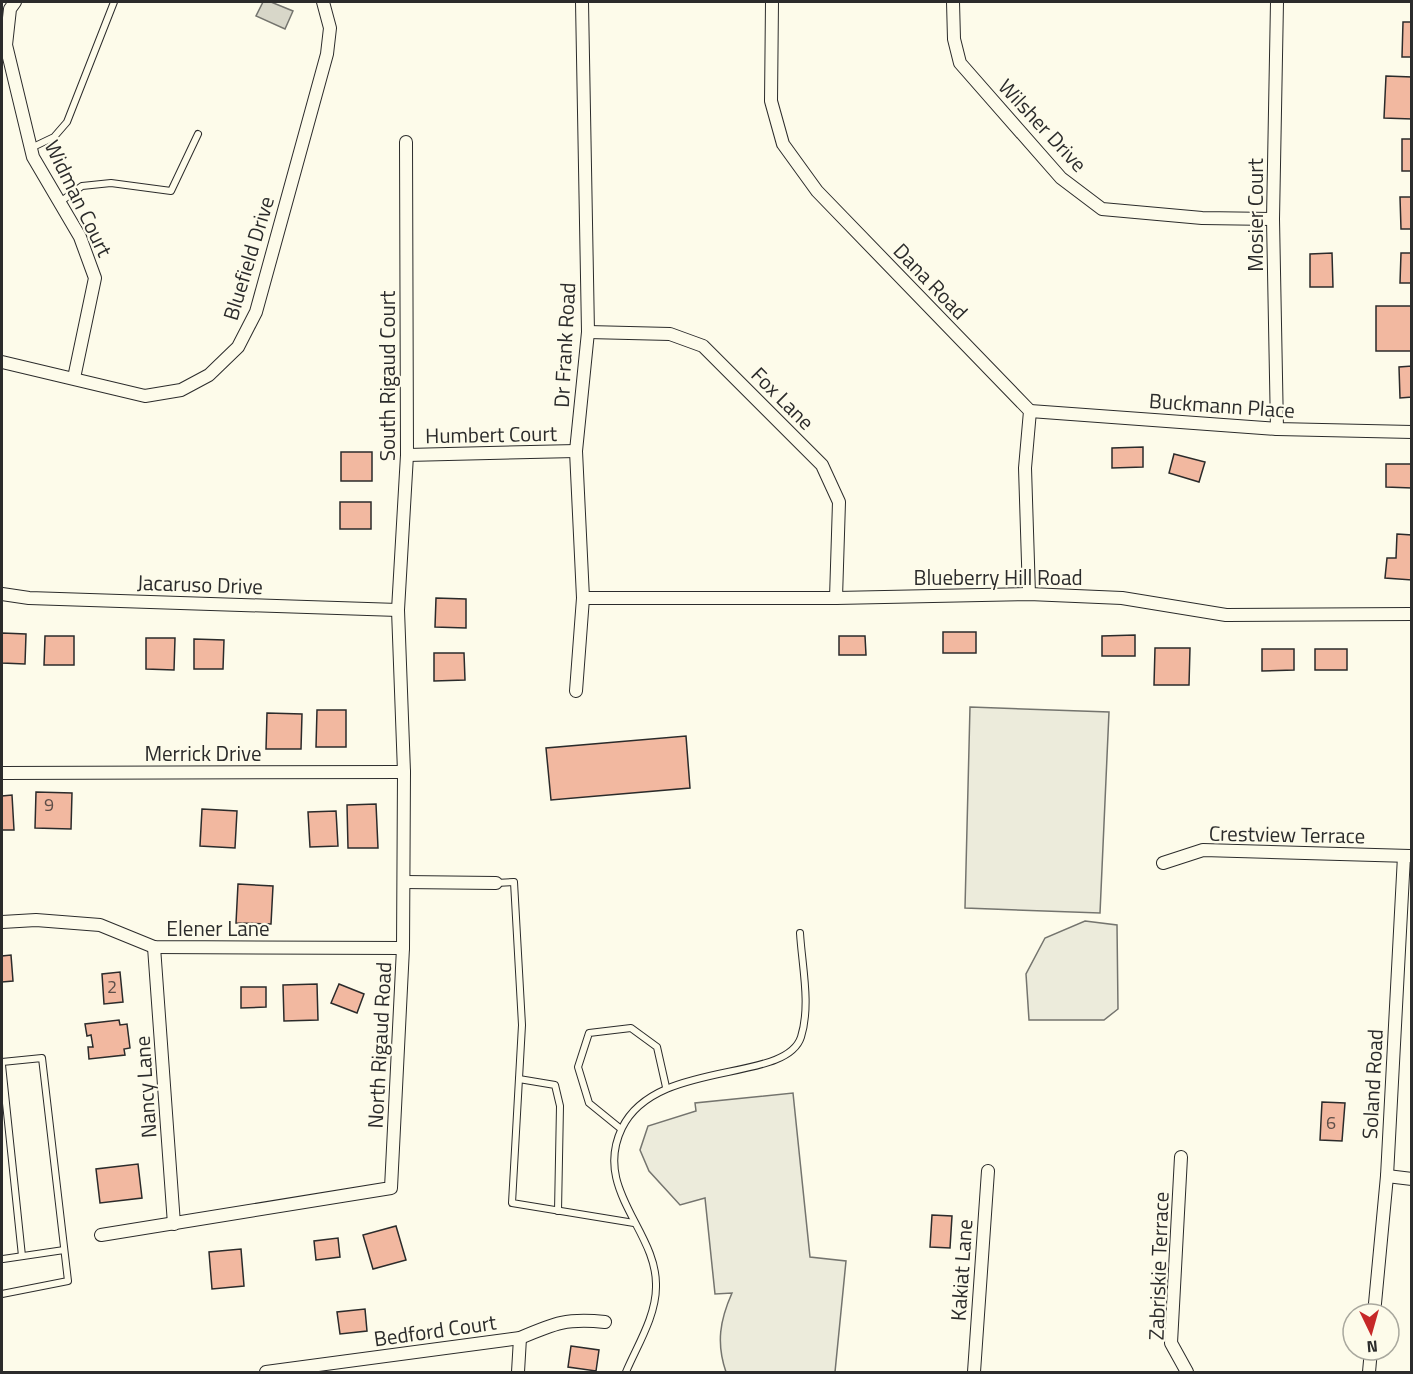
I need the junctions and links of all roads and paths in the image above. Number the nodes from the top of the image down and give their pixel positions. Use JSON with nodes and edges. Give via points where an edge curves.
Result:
{"nodes":[{"id":1,"x":114,"y":2,"type":"edge"},
{"id":2,"x":323,"y":2,"type":"edge"},
{"id":3,"x":582,"y":2,"type":"edge"},
{"id":4,"x":772,"y":2,"type":"edge"},
{"id":5,"x":953,"y":2,"type":"edge"},
{"id":6,"x":1277,"y":2,"type":"edge"},
{"id":7,"x":11,"y":3,"type":"edge"},
{"id":8,"x":198,"y":134,"type":"dead end"},
{"id":9,"x":406,"y":142,"type":"dead end"},
{"id":10,"x":31,"y":148,"type":"junction"},
{"id":11,"x":60,"y":202,"type":"junction"},
{"id":12,"x":1273,"y":219,"type":"junction"},
{"id":13,"x":588,"y":332,"type":"junction"},
{"id":14,"x":2,"y":362,"type":"edge"},
{"id":15,"x":74,"y":378,"type":"junction"},
{"id":16,"x":1030,"y":411,"type":"junction"},
{"id":17,"x":1277,"y":429,"type":"junction"},
{"id":18,"x":1412,"y":432,"type":"edge"},
{"id":19,"x":576,"y":451,"type":"junction"},
{"id":20,"x":407,"y":455,"type":"junction"},
{"id":21,"x":2,"y":594,"type":"edge"},
{"id":22,"x":1029,"y":594,"type":"junction"},
{"id":23,"x":583,"y":598,"type":"junction"},
{"id":24,"x":836,"y":598,"type":"junction"},
{"id":25,"x":398,"y":610,"type":"junction"},
{"id":26,"x":1412,"y":614,"type":"edge"},
{"id":27,"x":576,"y":691,"type":"dead end"},
{"id":28,"x":405,"y":772,"type":"junction"},
{"id":29,"x":2,"y":773,"type":"edge"},
{"id":30,"x":1408,"y":856,"type":"edge"},
{"id":31,"x":1163,"y":863,"type":"dead end"},
{"id":32,"x":404,"y":882,"type":"junction"},
{"id":33,"x":496,"y":883,"type":"joint"},
{"id":34,"x":2,"y":922,"type":"edge"},
{"id":35,"x":800,"y":933,"type":"dead end"},
{"id":36,"x":154,"y":947,"type":"junction"},
{"id":37,"x":403,"y":948,"type":"junction"},
{"id":38,"x":2,"y":1064,"type":"edge"},
{"id":39,"x":519,"y":1079,"type":"junction"},
{"id":40,"x":666,"y":1087,"type":"junction"},
{"id":41,"x":621,"y":1129,"type":"junction"},
{"id":42,"x":1181,"y":1156,"type":"dead end"},
{"id":43,"x":988,"y":1171,"type":"dead end"},
{"id":44,"x":1387,"y":1176,"type":"junction"},
{"id":45,"x":1412,"y":1179,"type":"edge"},
{"id":46,"x":558,"y":1211,"type":"junction"},
{"id":47,"x":634,"y":1223,"type":"junction"},
{"id":48,"x":174,"y":1224,"type":"junction"},
{"id":49,"x":101,"y":1235,"type":"dead end"},
{"id":50,"x":64,"y":1250,"type":"junction"},
{"id":51,"x":22,"y":1256,"type":"junction"},
{"id":52,"x":2,"y":1261,"type":"edge"},
{"id":53,"x":2,"y":1294,"type":"edge"},
{"id":54,"x":1375,"y":1302,"type":"edge"},
{"id":55,"x":605,"y":1322,"type":"dead end"},
{"id":56,"x":520,"y":1338,"type":"junction"},
{"id":57,"x":266,"y":1372,"type":"edge"},
{"id":58,"x":518,"y":1372,"type":"edge"},
{"id":59,"x":626,"y":1372,"type":"edge"},
{"id":60,"x":974,"y":1372,"type":"edge"},
{"id":61,"x":1187,"y":1372,"type":"edge"}],
"edges":[{"from":1,"to":10,"type":"lane","via":[[67,122],[54,137]]},
{"from":2,"to":15,"type":"street","name":"Bluefield Drive","via":[[330,28],[327,54],[256,312],[238,347],[209,375],[180,390],[145,396]]},
{"from":3,"to":13,"type":"street","name":"Dr Frank Road"},
{"from":4,"to":16,"type":"street","name":"Dana Road","via":[[771,101],[783,144],[817,191]]},
{"from":5,"to":12,"type":"street","name":"Wilsher Drive","via":[[954,39],[960,63],[1061,177],[1102,209],[1202,218]]},
{"from":6,"to":12,"type":"street","name":"Mosier Court"},
{"from":7,"to":10,"type":"street","name":"Widman Court","via":[[6,45]]},
{"from":8,"to":11,"type":"lane","via":[[171,190],[111,183],[82,186]]},
{"from":9,"to":20,"type":"street","name":"South Rigaud Court"},
{"from":10,"to":11,"type":"street","name":"Widman Court"},
{"from":11,"to":15,"type":"street","name":"Widman Court","via":[[80,237],[95,278]]},
{"from":12,"to":17,"type":"street","name":"Mosier Court"},
{"from":13,"to":19,"type":"street","name":"Dr Frank Road"},
{"from":13,"to":24,"type":"street","name":"Fox Lane","via":[[670,334],[704,346],[822,465],[839,502]]},
{"from":14,"to":15,"type":"street","name":"Bluefield Drive"},
{"from":16,"to":17,"type":"street","name":"Buckmann Place"},
{"from":16,"to":22,"type":"street","via":[[1025,468]]},
{"from":17,"to":18,"type":"street","name":"Buckmann Place"},
{"from":19,"to":20,"type":"street","name":"Humbert Court"},
{"from":19,"to":23,"type":"street","name":"Dr Frank Road"},
{"from":20,"to":25,"type":"street","name":"South Rigaud Court"},
{"from":21,"to":25,"type":"street","name":"Jacaruso Drive"},
{"from":22,"to":24,"type":"street","name":"Blueberry Hill Road"},
{"from":22,"to":26,"type":"street","name":"Blueberry Hill Road","via":[[1122,598],[1226,615]]},
{"from":23,"to":24,"type":"street","name":"Blueberry Hill Road"},
{"from":23,"to":27,"type":"street","name":"Dr Frank Road"},
{"from":25,"to":28,"type":"street","name":"North Rigaud Road"},
{"from":28,"to":29,"type":"street","name":"Merrick Drive"},
{"from":28,"to":32,"type":"street","name":"North Rigaud Road"},
{"from":30,"to":31,"type":"street","name":"Crestview Terrace","via":[[1203,850]]},
{"from":30,"to":44,"type":"street","name":"Soland Road"},
{"from":32,"to":33,"type":"street"},
{"from":32,"to":37,"type":"street","name":"North Rigaud Road"},
{"from":33,"to":39,"type":"lane","via":[[514,882],[522,1025]]},
{"from":34,"to":36,"type":"street","name":"Elener Lane","via":[[36,920],[100,925]]},
{"from":35,"to":40,"type":"lane","via":[[806,1015],[800,1040],[780,1058]]},
{"from":36,"to":37,"type":"street","name":"Elener Lane"},
{"from":36,"to":48,"type":"street","name":"Nancy Lane"},
{"from":37,"to":48,"type":"street","name":"North Rigaud Road","via":[[392,1188]]},
{"from":38,"to":50,"type":"lane","via":[[42,1058]]},
{"from":38,"to":51,"type":"lane"},
{"from":39,"to":46,"type":"lane","via":[[555,1085],[560,1106]]},
{"from":39,"to":46,"type":"lane","via":[[512,1203]]},
{"from":40,"to":41,"type":"lane","via":[[638,1106]]},
{"from":40,"to":41,"type":"lane","via":[[657,1047],[631,1028],[589,1033],[578,1067],[589,1103]]},
{"from":41,"to":47,"type":"lane","via":[[615,1160],[617,1182]]},
{"from":42,"to":61,"type":"street","name":"Zabriskie Terrace","via":[[1171,1343]]},
{"from":43,"to":60,"type":"street","name":"Kakiat Lane"},
{"from":44,"to":45,"type":"street"},
{"from":44,"to":54,"type":"street","name":"Soland Road"},
{"from":46,"to":47,"type":"lane"},
{"from":47,"to":59,"type":"lane","via":[[649,1247],[656,1287],[654,1306]]},
{"from":48,"to":49,"type":"street","name":"North Rigaud Road"},
{"from":50,"to":51,"type":"lane"},
{"from":50,"to":53,"type":"lane","via":[[68,1281]]},
{"from":51,"to":52,"type":"lane"},
{"from":55,"to":56,"type":"street","name":"Bedford Court","via":[[556,1322]]},
{"from":56,"to":57,"type":"street","name":"Bedford Court"},
{"from":56,"to":58,"type":"street"}]}
